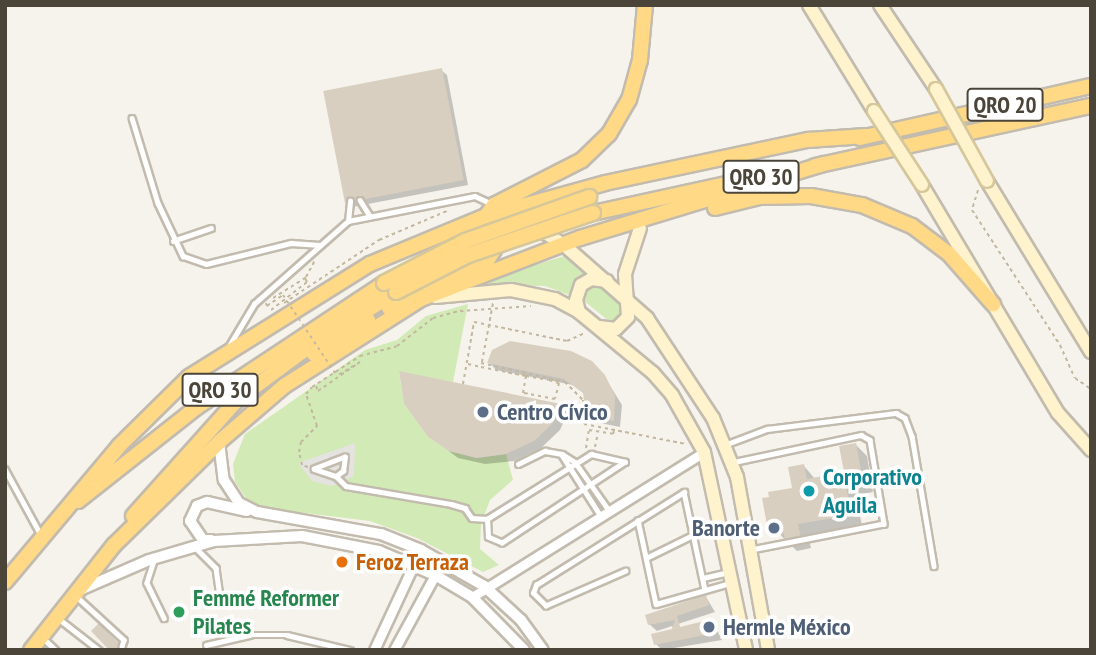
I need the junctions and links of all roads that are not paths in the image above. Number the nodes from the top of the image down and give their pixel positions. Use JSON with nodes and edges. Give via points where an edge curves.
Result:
{"nodes":[{"id":1,"x":645,"y":5,"type":"edge"},
{"id":2,"x":809,"y":5,"type":"edge"},
{"id":3,"x":880,"y":5,"type":"edge"},
{"id":4,"x":1091,"y":86,"type":"edge"},
{"id":5,"x":1091,"y":106,"type":"edge"},
{"id":6,"x":132,"y":118,"type":"dead end"},
{"id":7,"x":920,"y":125,"type":"joint"},
{"id":8,"x":866,"y":136,"type":"junction"},
{"id":9,"x":930,"y":143,"type":"joint"},
{"id":10,"x":824,"y":164,"type":"junction"},
{"id":11,"x":359,"y":200,"type":"dead end"},
{"id":12,"x":350,"y":201,"type":"dead end"},
{"id":13,"x":490,"y":211,"type":"junction"},
{"id":14,"x":511,"y":212,"type":"junction"},
{"id":15,"x":370,"y":216,"type":"junction"},
{"id":16,"x":348,"y":221,"type":"junction"},
{"id":17,"x":211,"y":228,"type":"dead end"},
{"id":18,"x":640,"y":228,"type":"junction"},
{"id":19,"x":440,"y":234,"type":"junction"},
{"id":20,"x":173,"y":241,"type":"junction"},
{"id":21,"x":321,"y":245,"type":"junction"},
{"id":22,"x":564,"y":245,"type":"junction"},
{"id":23,"x":608,"y":281,"type":"junction"},
{"id":24,"x":390,"y":287,"type":"junction"},
{"id":25,"x":421,"y":299,"type":"junction"},
{"id":26,"x":628,"y":300,"type":"junction"},
{"id":27,"x":993,"y":304,"type":"junction"},
{"id":28,"x":579,"y":319,"type":"junction"},
{"id":29,"x":594,"y":329,"type":"junction"},
{"id":30,"x":227,"y":350,"type":"junction"},
{"id":31,"x":1091,"y":352,"type":"edge"},
{"id":32,"x":284,"y":386,"type":"junction"},
{"id":33,"x":219,"y":442,"type":"junction"},
{"id":34,"x":727,"y":444,"type":"junction"},
{"id":35,"x":1091,"y":450,"type":"edge"},
{"id":36,"x":704,"y":452,"type":"junction"},
{"id":37,"x":562,"y":454,"type":"junction"},
{"id":38,"x":575,"y":462,"type":"junction"},
{"id":39,"x":733,"y":462,"type":"junction"},
{"id":40,"x":518,"y":464,"type":"dead end"},
{"id":41,"x":568,"y":467,"type":"junction"},
{"id":42,"x":5,"y":469,"type":"edge"},
{"id":43,"x":336,"y":476,"type":"junction"},
{"id":44,"x":592,"y":486,"type":"junction"},
{"id":45,"x":584,"y":491,"type":"junction"},
{"id":46,"x":65,"y":509,"type":"junction"},
{"id":47,"x":603,"y":511,"type":"junction"},
{"id":48,"x":257,"y":512,"type":"junction"},
{"id":49,"x":487,"y":519,"type":"junction"},
{"id":50,"x":638,"y":520,"type":"junction"},
{"id":51,"x":695,"y":534,"type":"junction"},
{"id":52,"x":42,"y":536,"type":"junction"},
{"id":53,"x":214,"y":541,"type":"junction"},
{"id":54,"x":114,"y":545,"type":"junction"},
{"id":55,"x":193,"y":547,"type":"junction"},
{"id":56,"x":751,"y":551,"type":"junction"},
{"id":57,"x":155,"y":558,"type":"junction"},
{"id":58,"x":646,"y":558,"type":"junction"},
{"id":59,"x":414,"y":564,"type":"junction"},
{"id":60,"x":934,"y":566,"type":"dead end"},
{"id":61,"x":626,"y":571,"type":"dead end"},
{"id":62,"x":435,"y":575,"type":"junction"},
{"id":63,"x":733,"y":576,"type":"junction"},
{"id":64,"x":703,"y":578,"type":"junction"},
{"id":65,"x":5,"y":582,"type":"edge"},
{"id":66,"x":484,"y":586,"type":"junction"},
{"id":67,"x":705,"y":590,"type":"junction"},
{"id":68,"x":76,"y":592,"type":"junction"},
{"id":69,"x":472,"y":597,"type":"junction"},
{"id":70,"x":221,"y":604,"type":"dead end"},
{"id":71,"x":57,"y":617,"type":"junction"},
{"id":72,"x":164,"y":618,"type":"dead end"},
{"id":73,"x":41,"y":636,"type":"junction"},
{"id":74,"x":206,"y":645,"type":"dead end"},
{"id":75,"x":122,"y":647,"type":"dead end"},
{"id":76,"x":31,"y":650,"type":"edge"},
{"id":77,"x":56,"y":650,"type":"edge"},
{"id":78,"x":99,"y":650,"type":"edge"},
{"id":79,"x":350,"y":650,"type":"edge"},
{"id":80,"x":374,"y":650,"type":"edge"},
{"id":81,"x":394,"y":650,"type":"edge"},
{"id":82,"x":524,"y":650,"type":"edge"},
{"id":83,"x":543,"y":650,"type":"edge"},
{"id":84,"x":746,"y":650,"type":"edge"},
{"id":85,"x":768,"y":650,"type":"edge"}],
"edges":[{"from":1,"to":13,"type":"highway","via":[[640,60],[629,100],[609,134],[560,175]]},
{"from":2,"to":27,"type":"main road","bridge":true},
{"from":3,"to":31,"type":"main road","bridge":true,"via":[[936,89]]},
{"from":4,"to":7,"type":"highway","number":"QRO 20"},
{"from":5,"to":9,"type":"highway","number":"QRO 20"},
{"from":6,"to":20,"type":"lane"},
{"from":7,"to":8,"type":"highway","number":"QRO 30"},
{"from":8,"to":14,"type":"highway","via":[[808,140],[618,180]]},
{"from":8,"to":24,"type":"highway","number":"QRO 30","bridge":true,"via":[[589,197],[465,241]]},
{"from":9,"to":10,"type":"highway","number":"QRO 30"},
{"from":10,"to":22,"type":"highway"},
{"from":10,"to":24,"type":"highway","number":"QRO 30","bridge":true,"via":[[593,213],[491,246]]},
{"from":11,"to":15,"type":"lane"},
{"from":12,"to":16,"type":"lane"},
{"from":13,"to":14,"type":"highway","number":"QRO 30"},
{"from":13,"to":15,"type":"lane","via":[[475,196]]},
{"from":13,"to":19,"type":"highway","number":"QRO 30"},
{"from":14,"to":22,"type":"main road"},
{"from":15,"to":16,"type":"lane"},
{"from":16,"to":21,"type":"lane"},
{"from":17,"to":20,"type":"lane"},
{"from":18,"to":22,"type":"highway"},
{"from":18,"to":26,"type":"main road","via":[[625,274]]},
{"from":18,"to":27,"type":"highway","via":[[759,197],[811,195],[862,205],[912,226],[949,254]]},
{"from":19,"to":30,"type":"highway","number":"QRO 30","via":[[370,264]]},
{"from":19,"to":32,"type":"highway","via":[[487,237],[493,241],[493,255],[416,291],[290,369]]},
{"from":20,"to":21,"type":"lane","via":[[183,256],[206,264],[291,243]]},
{"from":21,"to":30,"type":"lane","via":[[254,304]]},
{"from":22,"to":23,"type":"main road"},
{"from":22,"to":25,"type":"highway","number":"QRO 30"},
{"from":23,"to":26,"type":"main road"},
{"from":23,"to":28,"type":"main road","via":[[592,279],[582,285],[576,300]]},
{"from":24,"to":46,"type":"highway","number":"QRO 30","via":[[197,407]]},
{"from":24,"to":54,"type":"highway","number":"QRO 30","via":[[237,400],[163,479]]},
{"from":25,"to":28,"type":"main road","via":[[495,291],[547,296]]},
{"from":25,"to":32,"type":"highway","number":"QRO 30"},
{"from":26,"to":29,"type":"main road","via":[[628,317],[622,326]]},
{"from":26,"to":34,"type":"main road","via":[[647,318]]},
{"from":27,"to":35,"type":"main road","via":[[1058,413]]},
{"from":28,"to":29,"type":"main road"},
{"from":29,"to":36,"type":"main road","via":[[632,352],[672,395]]},
{"from":30,"to":46,"type":"highway","number":"QRO 30","via":[[189,377],[119,446]]},
{"from":32,"to":33,"type":"highway","number":"QRO 30"},
{"from":33,"to":48,"type":"street","via":[[229,492]]},
{"from":33,"to":54,"type":"highway","number":"QRO 30"},
{"from":34,"to":39,"type":"main road"},
{"from":34,"to":60,"type":"lane","via":[[767,429],[896,413],[905,418]]},
{"from":36,"to":47,"type":"street"},
{"from":36,"to":63,"type":"main road"},
{"from":37,"to":38,"type":"lane"},
{"from":37,"to":40,"type":"lane","via":[[545,451]]},
{"from":37,"to":41,"type":"lane"},
{"from":38,"to":41,"type":"lane"},
{"from":38,"to":44,"type":"lane"},
{"from":38,"to":44,"type":"lane","via":[[585,455],[625,462]]},
{"from":39,"to":56,"type":"main road"},
{"from":39,"to":56,"type":"lane","via":[[861,435],[870,440],[885,518],[881,527]]},
{"from":41,"to":45,"type":"lane"},
{"from":41,"to":49,"type":"lane"},
{"from":42,"to":52,"type":"lane"},
{"from":43,"to":43,"type":"lane","via":[[343,471],[345,457],[314,469]]},
{"from":43,"to":49,"type":"lane","via":[[346,486],[451,504],[465,508],[472,518]]},
{"from":44,"to":45,"type":"lane"},
{"from":44,"to":47,"type":"lane"},
{"from":45,"to":47,"type":"lane"},
{"from":45,"to":49,"type":"lane","via":[[502,543],[488,537]]},
{"from":46,"to":52,"type":"highway","number":"QRO 30"},
{"from":47,"to":66,"type":"street"},
{"from":48,"to":53,"type":"street","via":[[215,503],[197,506],[190,521],[195,532],[203,540]]},
{"from":48,"to":66,"type":"street","via":[[381,534],[421,550]]},
{"from":50,"to":51,"type":"lane","via":[[686,492]]},
{"from":50,"to":58,"type":"lane"},
{"from":50,"to":61,"type":"lane","via":[[536,586],[533,593],[546,606]]},
{"from":51,"to":58,"type":"lane"},
{"from":51,"to":64,"type":"lane"},
{"from":52,"to":65,"type":"highway","number":"QRO 30"},
{"from":53,"to":55,"type":"street"},
{"from":53,"to":59,"type":"street","via":[[302,536],[379,551]]},
{"from":54,"to":68,"type":"highway","number":"QRO 30"},
{"from":55,"to":57,"type":"street"},
{"from":55,"to":70,"type":"lane","via":[[216,568]]},
{"from":56,"to":85,"type":"main road"},
{"from":57,"to":68,"type":"street"},
{"from":57,"to":72,"type":"lane","via":[[147,583]]},
{"from":58,"to":67,"type":"lane","via":[[656,604]]},
{"from":59,"to":62,"type":"street"},
{"from":59,"to":80,"type":"street"},
{"from":62,"to":69,"type":"street"},
{"from":62,"to":81,"type":"street"},
{"from":63,"to":64,"type":"lane"},
{"from":63,"to":67,"type":"lane"},
{"from":63,"to":84,"type":"main road"},
{"from":64,"to":67,"type":"lane"},
{"from":66,"to":69,"type":"street"},
{"from":66,"to":83,"type":"street","via":[[521,620]]},
{"from":68,"to":71,"type":"highway","number":"QRO 30"},
{"from":68,"to":75,"type":"lane","via":[[124,640]]},
{"from":69,"to":82,"type":"street"},
{"from":71,"to":73,"type":"highway","number":"QRO 30"},
{"from":71,"to":78,"type":"lane"},
{"from":73,"to":76,"type":"highway","number":"QRO 30"},
{"from":73,"to":77,"type":"lane"},
{"from":74,"to":79,"type":"lane","via":[[250,635],[286,635]]}]}
